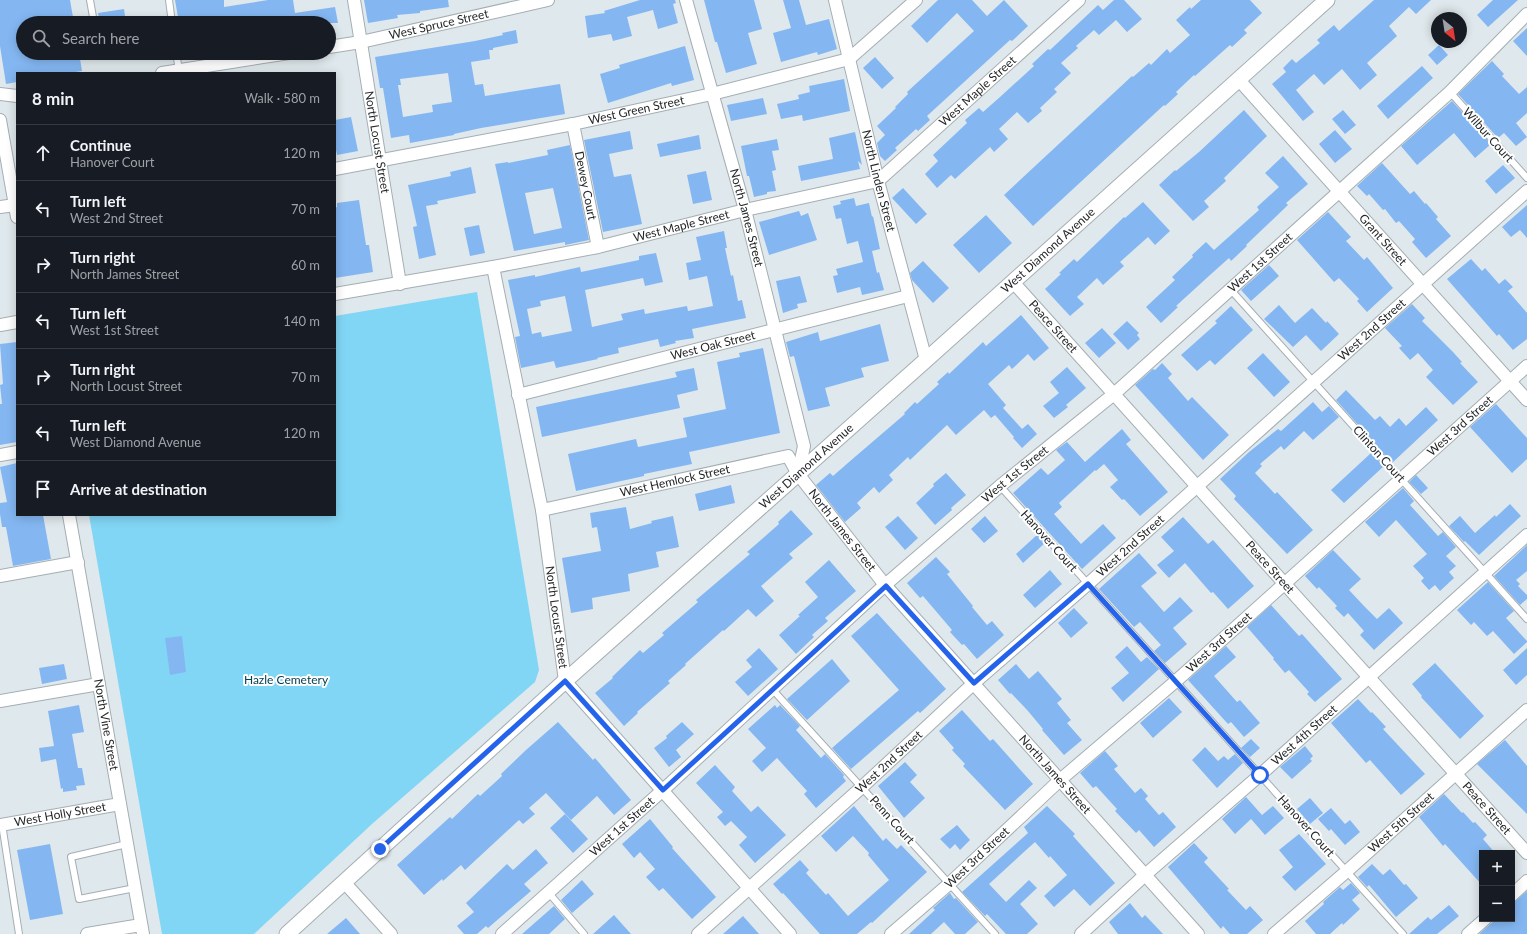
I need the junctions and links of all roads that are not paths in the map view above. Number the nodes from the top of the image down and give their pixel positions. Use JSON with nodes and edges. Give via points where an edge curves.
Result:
{"nodes":[{"id":1,"x":90,"y":0,"type":"edge"},
{"id":2,"x":169,"y":0,"type":"edge"},
{"id":3,"x":354,"y":0,"type":"edge"},
{"id":4,"x":548,"y":0,"type":"edge"},
{"id":5,"x":686,"y":0,"type":"edge"},
{"id":6,"x":835,"y":0,"type":"edge"},
{"id":7,"x":916,"y":0,"type":"edge"},
{"id":8,"x":1079,"y":0,"type":"edge"},
{"id":9,"x":1326,"y":0,"type":"edge"},
{"id":10,"x":1527,"y":14,"type":"edge"},
{"id":11,"x":92,"y":16,"type":"edge"},
{"id":12,"x":171,"y":16,"type":"edge"},
{"id":13,"x":361,"y":42,"type":"junction"},
{"id":14,"x":336,"y":46,"type":"edge"},
{"id":15,"x":849,"y":59,"type":"junction"},
{"id":16,"x":177,"y":60,"type":"edge"},
{"id":17,"x":243,"y":60,"type":"edge"},
{"id":18,"x":178,"y":70,"type":"junction"},
{"id":19,"x":167,"y":72,"type":"edge"},
{"id":20,"x":1239,"y":80,"type":"junction"},
{"id":21,"x":1450,"y":92,"type":"junction"},
{"id":22,"x":0,"y":94,"type":"edge"},
{"id":23,"x":712,"y":94,"type":"junction"},
{"id":24,"x":16,"y":96,"type":"edge"},
{"id":25,"x":0,"y":120,"type":"edge"},
{"id":26,"x":573,"y":124,"type":"junction"},
{"id":27,"x":380,"y":161,"type":"junction"},
{"id":28,"x":336,"y":169,"type":"edge"},
{"id":29,"x":1527,"y":178,"type":"edge"},
{"id":30,"x":878,"y":181,"type":"junction"},
{"id":31,"x":1527,"y":191,"type":"edge"},
{"id":32,"x":1339,"y":192,"type":"junction"},
{"id":33,"x":0,"y":207,"type":"edge"},
{"id":34,"x":745,"y":210,"type":"junction"},
{"id":35,"x":16,"y":211,"type":"edge"},
{"id":36,"x":598,"y":247,"type":"junction"},
{"id":37,"x":493,"y":267,"type":"junction"},
{"id":38,"x":1013,"y":282,"type":"junction"},
{"id":39,"x":400,"y":284,"type":"junction"},
{"id":40,"x":1423,"y":284,"type":"junction"},
{"id":41,"x":1230,"y":289,"type":"junction"},
{"id":42,"x":336,"y":294,"type":"edge"},
{"id":43,"x":908,"y":296,"type":"junction"},
{"id":44,"x":16,"y":322,"type":"edge"},
{"id":45,"x":0,"y":326,"type":"edge"},
{"id":46,"x":774,"y":330,"type":"junction"},
{"id":47,"x":926,"y":360,"type":"junction"},
{"id":48,"x":1527,"y":366,"type":"edge"},
{"id":49,"x":1510,"y":381,"type":"junction"},
{"id":50,"x":1314,"y":382,"type":"junction"},
{"id":51,"x":1114,"y":394,"type":"junction"},
{"id":52,"x":518,"y":395,"type":"junction"},
{"id":53,"x":1527,"y":400,"type":"edge"},
{"id":54,"x":16,"y":452,"type":"edge"},
{"id":55,"x":0,"y":455,"type":"edge"},
{"id":56,"x":798,"y":474,"type":"junction"},
{"id":57,"x":1401,"y":479,"type":"junction"},
{"id":58,"x":1000,"y":486,"type":"junction"},
{"id":59,"x":1197,"y":487,"type":"junction"},
{"id":60,"x":542,"y":510,"type":"junction"},
{"id":61,"x":69,"y":516,"type":"edge"},
{"id":62,"x":1527,"y":535,"type":"edge"},
{"id":63,"x":78,"y":562,"type":"junction"},
{"id":64,"x":1485,"y":573,"type":"junction"},
{"id":65,"x":0,"y":576,"type":"edge"},
{"id":66,"x":1088,"y":584,"type":"junction"},
{"id":67,"x":1284,"y":584,"type":"junction"},
{"id":68,"x":886,"y":586,"type":"junction"},
{"id":69,"x":1527,"y":619,"type":"edge"},
{"id":70,"x":1369,"y":677,"type":"junction"},
{"id":71,"x":565,"y":681,"type":"junction"},
{"id":72,"x":1176,"y":681,"type":"junction"},
{"id":73,"x":974,"y":683,"type":"junction"},
{"id":74,"x":99,"y":684,"type":"junction"},
{"id":75,"x":772,"y":689,"type":"junction"},
{"id":76,"x":0,"y":701,"type":"edge"},
{"id":77,"x":1527,"y":710,"type":"edge"},
{"id":78,"x":1456,"y":774,"type":"junction"},
{"id":79,"x":1260,"y":775,"type":"junction"},
{"id":80,"x":1060,"y":780,"type":"junction"},
{"id":81,"x":862,"y":787,"type":"junction"},
{"id":82,"x":663,"y":790,"type":"junction"},
{"id":83,"x":120,"y":804,"type":"junction"},
{"id":84,"x":1,"y":825,"type":"edge"},
{"id":85,"x":127,"y":844,"type":"junction"},
{"id":86,"x":1527,"y":853,"type":"edge"},
{"id":87,"x":1347,"y":872,"type":"junction"},
{"id":88,"x":1145,"y":875,"type":"junction"},
{"id":89,"x":1527,"y":881,"type":"edge"},
{"id":90,"x":344,"y":882,"type":"junction"},
{"id":91,"x":950,"y":884,"type":"junction"},
{"id":92,"x":135,"y":888,"type":"junction"},
{"id":93,"x":748,"y":888,"type":"junction"},
{"id":94,"x":548,"y":892,"type":"junction"},
{"id":95,"x":1515,"y":892,"type":"edge"},
{"id":96,"x":1482,"y":922,"type":"edge"},
{"id":97,"x":142,"y":929,"type":"edge"},
{"id":98,"x":19,"y":934,"type":"edge"},
{"id":99,"x":86,"y":934,"type":"edge"},
{"id":100,"x":287,"y":934,"type":"edge"},
{"id":101,"x":391,"y":934,"type":"edge"},
{"id":102,"x":502,"y":934,"type":"edge"},
{"id":103,"x":584,"y":934,"type":"edge"},
{"id":104,"x":698,"y":934,"type":"edge"},
{"id":105,"x":790,"y":934,"type":"edge"},
{"id":106,"x":891,"y":934,"type":"edge"},
{"id":107,"x":994,"y":934,"type":"edge"},
{"id":108,"x":1081,"y":934,"type":"edge"},
{"id":109,"x":1198,"y":934,"type":"edge"},
{"id":110,"x":1274,"y":934,"type":"edge"},
{"id":111,"x":1403,"y":934,"type":"edge"},
{"id":112,"x":1468,"y":934,"type":"edge"}],
"edges":[{"from":1,"to":11,"type":"lane"},
{"from":2,"to":12,"type":"lane"},
{"from":3,"to":13,"type":"street","name":"North Locust Street"},
{"from":4,"to":13,"type":"street","name":"West Spruce Street"},
{"from":5,"to":23,"type":"street","name":"North James Street"},
{"from":6,"to":15,"type":"street","name":"North Linden Street"},
{"from":7,"to":15,"type":"street","name":"West Green Street"},
{"from":8,"to":30,"type":"street","name":"West Maple Street"},
{"from":9,"to":20,"type":"street","name":"West Diamond Avenue"},
{"from":10,"to":21,"type":"street","name":"West 1st Street"},
{"from":13,"to":14,"type":"street","name":"West Spruce Street"},
{"from":13,"to":27,"type":"street","name":"North Locust Street"},
{"from":15,"to":23,"type":"street","name":"West Green Street"},
{"from":15,"to":30,"type":"street","name":"North Linden Street"},
{"from":16,"to":18,"type":"lane"},
{"from":17,"to":18,"type":"street"},
{"from":18,"to":19,"type":"street"},
{"from":20,"to":32,"type":"street","name":"Grant Street"},
{"from":20,"to":38,"type":"street","name":"West Diamond Avenue"},
{"from":21,"to":29,"type":"lane","name":"Wilbur Court"},
{"from":21,"to":32,"type":"street","name":"West 1st Street"},
{"from":22,"to":24,"type":"street"},
{"from":23,"to":26,"type":"street","name":"West Green Street"},
{"from":23,"to":34,"type":"street","name":"North James Street"},
{"from":25,"to":35,"type":"street"},
{"from":26,"to":27,"type":"street","name":"West Green Street"},
{"from":26,"to":36,"type":"street","name":"Dewey Court"},
{"from":27,"to":28,"type":"street","name":"West Green Street"},
{"from":27,"to":39,"type":"street","name":"North Locust Street"},
{"from":30,"to":34,"type":"street","name":"West Maple Street"},
{"from":30,"to":43,"type":"street","name":"North Linden Street"},
{"from":31,"to":40,"type":"street","name":"West 2nd Street"},
{"from":32,"to":40,"type":"street","name":"Grant Street"},
{"from":32,"to":41,"type":"street","name":"West 1st Street"},
{"from":33,"to":35,"type":"street"},
{"from":34,"to":36,"type":"street","name":"West Maple Street"},
{"from":34,"to":46,"type":"street","name":"North James Street"},
{"from":36,"to":37,"type":"street","name":"West Maple Street"},
{"from":37,"to":39,"type":"street","name":"West Maple Street"},
{"from":37,"to":52,"type":"street","name":"North Locust Street"},
{"from":38,"to":47,"type":"street","name":"West Diamond Avenue"},
{"from":38,"to":51,"type":"street","name":"Peace Street"},
{"from":39,"to":42,"type":"street","name":"West Maple Street"},
{"from":40,"to":49,"type":"street","name":"Grant Street"},
{"from":40,"to":50,"type":"street","name":"West 2nd Street"},
{"from":41,"to":50,"type":"lane","name":"Clinton Court"},
{"from":41,"to":51,"type":"street","name":"West 1st Street"},
{"from":43,"to":46,"type":"street","name":"West Oak Street"},
{"from":43,"to":47,"type":"street","name":"North Linden Street"},
{"from":44,"to":45,"type":"street"},
{"from":46,"to":52,"type":"street","name":"West Oak Street"},
{"from":46,"to":56,"type":"street","name":"North James Street","via":[[804,446]]},
{"from":47,"to":56,"type":"street","name":"West Diamond Avenue"},
{"from":48,"to":49,"type":"street","name":"West 3rd Street"},
{"from":49,"to":53,"type":"street","name":"Grant Street"},
{"from":49,"to":57,"type":"street","name":"West 3rd Street"},
{"from":50,"to":57,"type":"lane","name":"Clinton Court"},
{"from":50,"to":59,"type":"street","name":"West 2nd Street"},
{"from":51,"to":58,"type":"street","name":"West 1st Street"},
{"from":51,"to":59,"type":"street","name":"Peace Street"},
{"from":52,"to":60,"type":"street","name":"North Locust Street"},
{"from":54,"to":55,"type":"street"},
{"from":56,"to":60,"type":"street","name":"West Hemlock Street","via":[[788,456]]},
{"from":56,"to":68,"type":"street","name":"North James Street"},
{"from":56,"to":71,"type":"street","name":"West Diamond Avenue"},
{"from":57,"to":64,"type":"lane","name":"Clinton Court"},
{"from":57,"to":67,"type":"street","name":"West 3rd Street"},
{"from":58,"to":66,"type":"lane","name":"Hanover Court"},
{"from":58,"to":68,"type":"street","name":"West 1st Street"},
{"from":59,"to":66,"type":"street","name":"West 2nd Street"},
{"from":59,"to":67,"type":"street","name":"Peace Street"},
{"from":60,"to":71,"type":"street","name":"North Locust Street"},
{"from":61,"to":63,"type":"street","name":"North Vine Street"},
{"from":62,"to":64,"type":"street","name":"West 4th Street"},
{"from":63,"to":65,"type":"street"},
{"from":63,"to":74,"type":"street","name":"North Vine Street"},
{"from":64,"to":69,"type":"lane","name":"Clinton Court"},
{"from":64,"to":70,"type":"street","name":"West 4th Street"},
{"from":66,"to":72,"type":"lane","name":"Hanover Court"},
{"from":66,"to":73,"type":"street","name":"West 2nd Street"},
{"from":67,"to":70,"type":"street","name":"Peace Street"},
{"from":67,"to":72,"type":"street","name":"West 3rd Street"},
{"from":68,"to":73,"type":"street","name":"North James Street"},
{"from":68,"to":75,"type":"street","name":"West 1st Street"},
{"from":70,"to":78,"type":"street","name":"Peace Street"},
{"from":70,"to":79,"type":"street","name":"West 4th Street"},
{"from":71,"to":82,"type":"street","name":"North Locust Street"},
{"from":71,"to":90,"type":"street","name":"West Diamond Avenue"},
{"from":72,"to":79,"type":"lane","name":"Hanover Court"},
{"from":72,"to":80,"type":"street","name":"West 3rd Street"},
{"from":73,"to":80,"type":"street","name":"North James Street"},
{"from":73,"to":81,"type":"street","name":"West 2nd Street"},
{"from":74,"to":76,"type":"street"},
{"from":74,"to":83,"type":"street","name":"North Vine Street"},
{"from":75,"to":81,"type":"lane","name":"Penn Court"},
{"from":75,"to":82,"type":"street","name":"West 1st Street"},
{"from":77,"to":78,"type":"street","name":"West 5th Street"},
{"from":78,"to":86,"type":"street","name":"Peace Street"},
{"from":78,"to":87,"type":"street","name":"West 5th Street"},
{"from":79,"to":87,"type":"lane","name":"Hanover Court"},
{"from":79,"to":88,"type":"street","name":"West 4th Street"},
{"from":80,"to":88,"type":"street","name":"North James Street"},
{"from":80,"to":91,"type":"street","name":"West 3rd Street"},
{"from":81,"to":91,"type":"lane","name":"Penn Court"},
{"from":81,"to":93,"type":"street","name":"West 2nd Street"},
{"from":82,"to":93,"type":"street","name":"North Locust Street"},
{"from":82,"to":94,"type":"street","name":"West 1st Street"},
{"from":83,"to":84,"type":"street","name":"West Holly Street"},
{"from":83,"to":85,"type":"street","name":"North Vine Street"},
{"from":84,"to":98,"type":"lane"},
{"from":85,"to":92,"type":"street","name":"North Vine Street"},
{"from":85,"to":92,"type":"lane","via":[[71,857],[79,899]]},
{"from":87,"to":110,"type":"street","name":"West 5th Street"},
{"from":87,"to":111,"type":"lane","name":"Hanover Court"},
{"from":88,"to":108,"type":"street","name":"West 4th Street"},
{"from":88,"to":109,"type":"street","name":"North James Street"},
{"from":89,"to":95,"type":"street"},
{"from":90,"to":100,"type":"street","name":"West Diamond Avenue"},
{"from":90,"to":101,"type":"street"},
{"from":91,"to":106,"type":"street","name":"West 3rd Street"},
{"from":91,"to":107,"type":"lane","name":"Penn Court"},
{"from":92,"to":97,"type":"street","name":"North Vine Street"},
{"from":93,"to":104,"type":"street","name":"West 2nd Street"},
{"from":93,"to":105,"type":"street","name":"North Locust Street"},
{"from":94,"to":102,"type":"street","name":"West 1st Street"},
{"from":94,"to":103,"type":"lane"},
{"from":96,"to":112,"type":"street"},
{"from":97,"to":99,"type":"street"}]}
